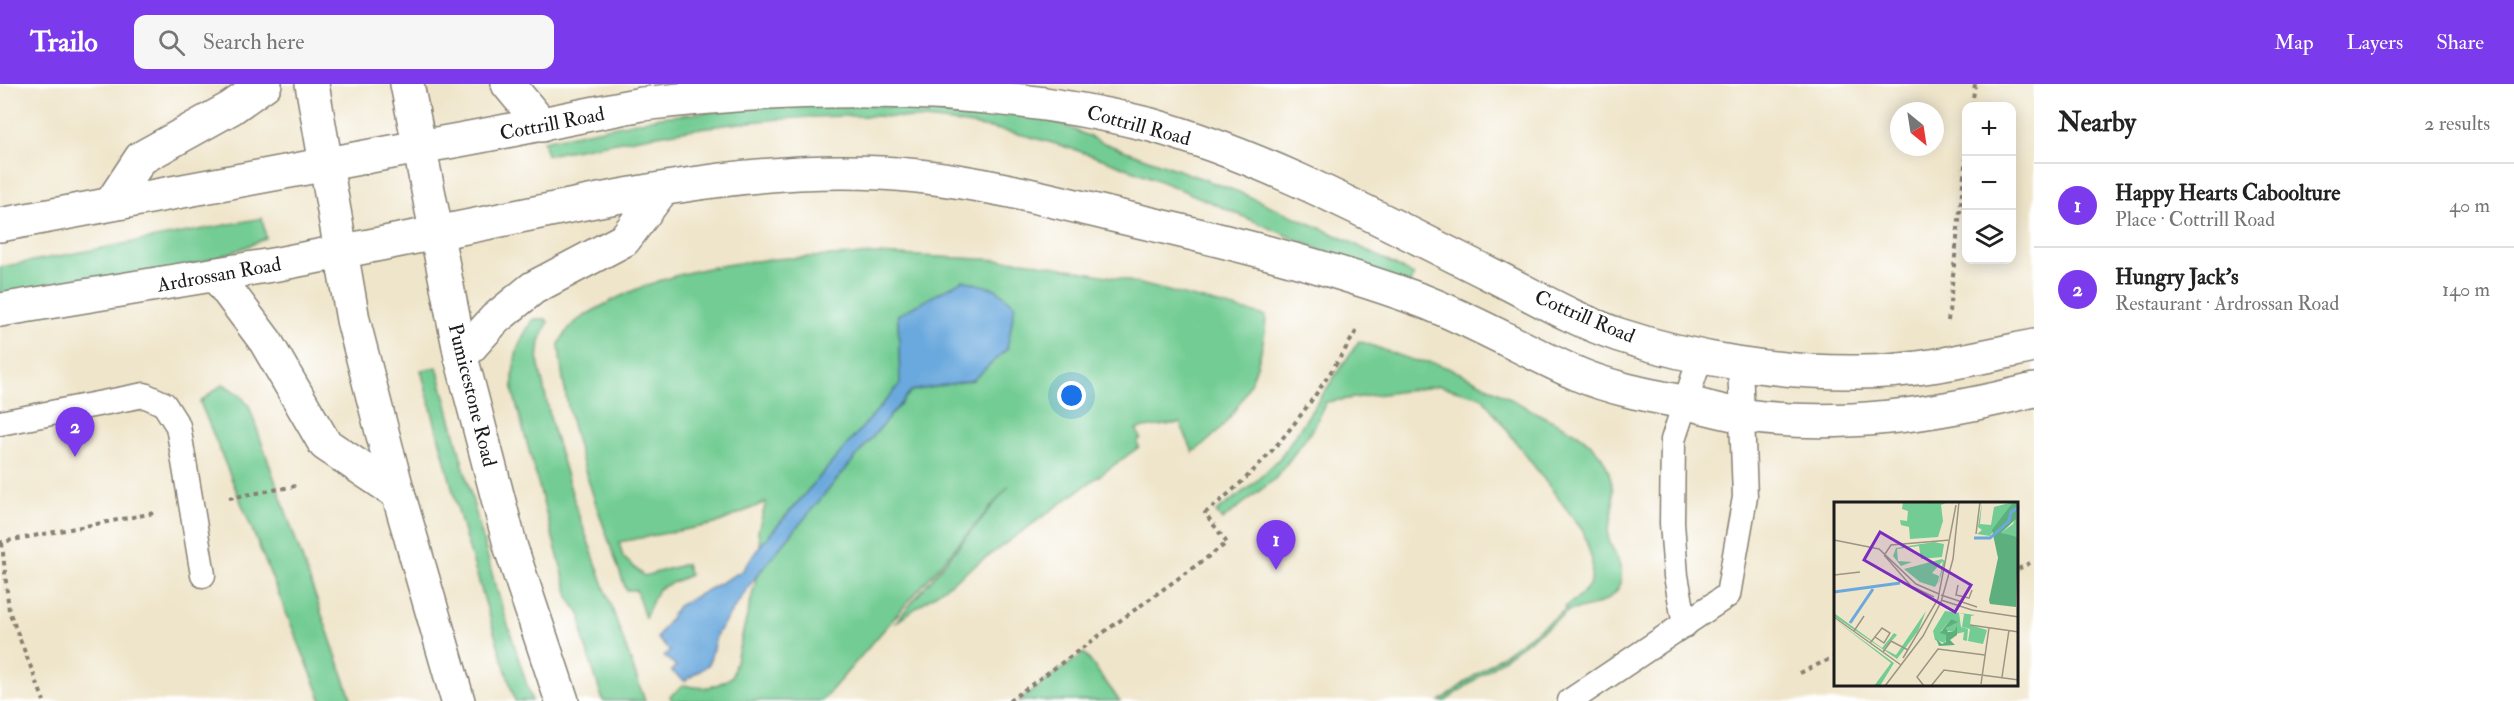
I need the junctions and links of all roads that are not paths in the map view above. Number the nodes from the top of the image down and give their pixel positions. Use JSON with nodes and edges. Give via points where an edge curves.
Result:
{"nodes":[{"id":1,"x":265,"y":84,"type":"edge"},
{"id":2,"x":312,"y":84,"type":"edge"},
{"id":3,"x":407,"y":84,"type":"edge"},
{"id":4,"x":508,"y":84,"type":"edge"},
{"id":5,"x":542,"y":125,"type":"junction"},
{"id":6,"x":419,"y":147,"type":"junction"},
{"id":7,"x":325,"y":164,"type":"junction"},
{"id":8,"x":662,"y":190,"type":"junction"},
{"id":9,"x":112,"y":202,"type":"junction"},
{"id":10,"x":0,"y":225,"type":"edge"},
{"id":11,"x":436,"y":233,"type":"junction"},
{"id":12,"x":340,"y":252,"type":"junction"},
{"id":13,"x":216,"y":275,"type":"junction"},
{"id":14,"x":0,"y":310,"type":"edge"},
{"id":15,"x":2034,"y":346,"type":"edge"},
{"id":16,"x":1701,"y":355,"type":"junction"},
{"id":17,"x":461,"y":357,"type":"junction"},
{"id":18,"x":1740,"y":363,"type":"junction"},
{"id":19,"x":2034,"y":390,"type":"edge"},
{"id":20,"x":1687,"y":403,"type":"junction"},
{"id":21,"x":1741,"y":415,"type":"junction"},
{"id":22,"x":0,"y":423,"type":"edge"},
{"id":23,"x":398,"y":493,"type":"junction"},
{"id":24,"x":203,"y":575,"type":"dead end"},
{"id":25,"x":1685,"y":625,"type":"junction"},
{"id":26,"x":458,"y":701,"type":"edge"},
{"id":27,"x":562,"y":701,"type":"edge"},
{"id":28,"x":1570,"y":701,"type":"edge"}],
"edges":[{"from":1,"to":9,"type":"street","via":[[231,108],[141,158]]},
{"from":2,"to":7,"type":"street"},
{"from":3,"to":6,"type":"street","name":"Pumicestone Road"},
{"from":4,"to":5,"type":"street"},
{"from":5,"to":6,"type":"street","name":"Cottrill Road"},
{"from":5,"to":16,"type":"street","name":"Cottrill Road","via":[[645,104],[764,89],[917,87],[988,92],[1058,105],[1150,125],[1289,175],[1618,334]]},
{"from":6,"to":7,"type":"street","name":"Cottrill Road"},
{"from":6,"to":11,"type":"street","name":"Pumicestone Road"},
{"from":7,"to":9,"type":"street"},
{"from":7,"to":12,"type":"street"},
{"from":8,"to":11,"type":"street"},
{"from":8,"to":17,"type":"street","via":[[624,240],[533,288],[495,320]]},
{"from":8,"to":20,"type":"street","via":[[741,178],[840,172],[919,176],[1036,197],[1324,268],[1425,302],[1602,383]]},
{"from":9,"to":10,"type":"street"},
{"from":11,"to":12,"type":"street","name":"Ardrossan Road"},
{"from":11,"to":17,"type":"street","name":"Pumicestone Road"},
{"from":12,"to":13,"type":"street","name":"Ardrossan Road"},
{"from":12,"to":23,"type":"street","via":[[353,320]]},
{"from":13,"to":14,"type":"street","name":"Ardrossan Road"},
{"from":13,"to":23,"type":"street","via":[[266,342],[325,444]]},
{"from":15,"to":18,"type":"street","name":"Cottrill Road","via":[[1970,359],[1860,372]]},
{"from":16,"to":18,"type":"street","name":"Cottrill Road"},
{"from":16,"to":20,"type":"lane"},
{"from":17,"to":27,"type":"street","name":"Pumicestone Road","via":[[511,548]]},
{"from":18,"to":21,"type":"lane"},
{"from":19,"to":21,"type":"street","via":[[1957,409],[1888,417],[1811,420]]},
{"from":20,"to":21,"type":"street"},
{"from":20,"to":25,"type":"lane","via":[[1672,440],[1672,523]]},
{"from":21,"to":25,"type":"lane","via":[[1744,497],[1728,595]]},
{"from":22,"to":24,"type":"lane","via":[[144,395],[164,404],[178,426]]},
{"from":23,"to":26,"type":"street"},
{"from":25,"to":28,"type":"lane"}]}
